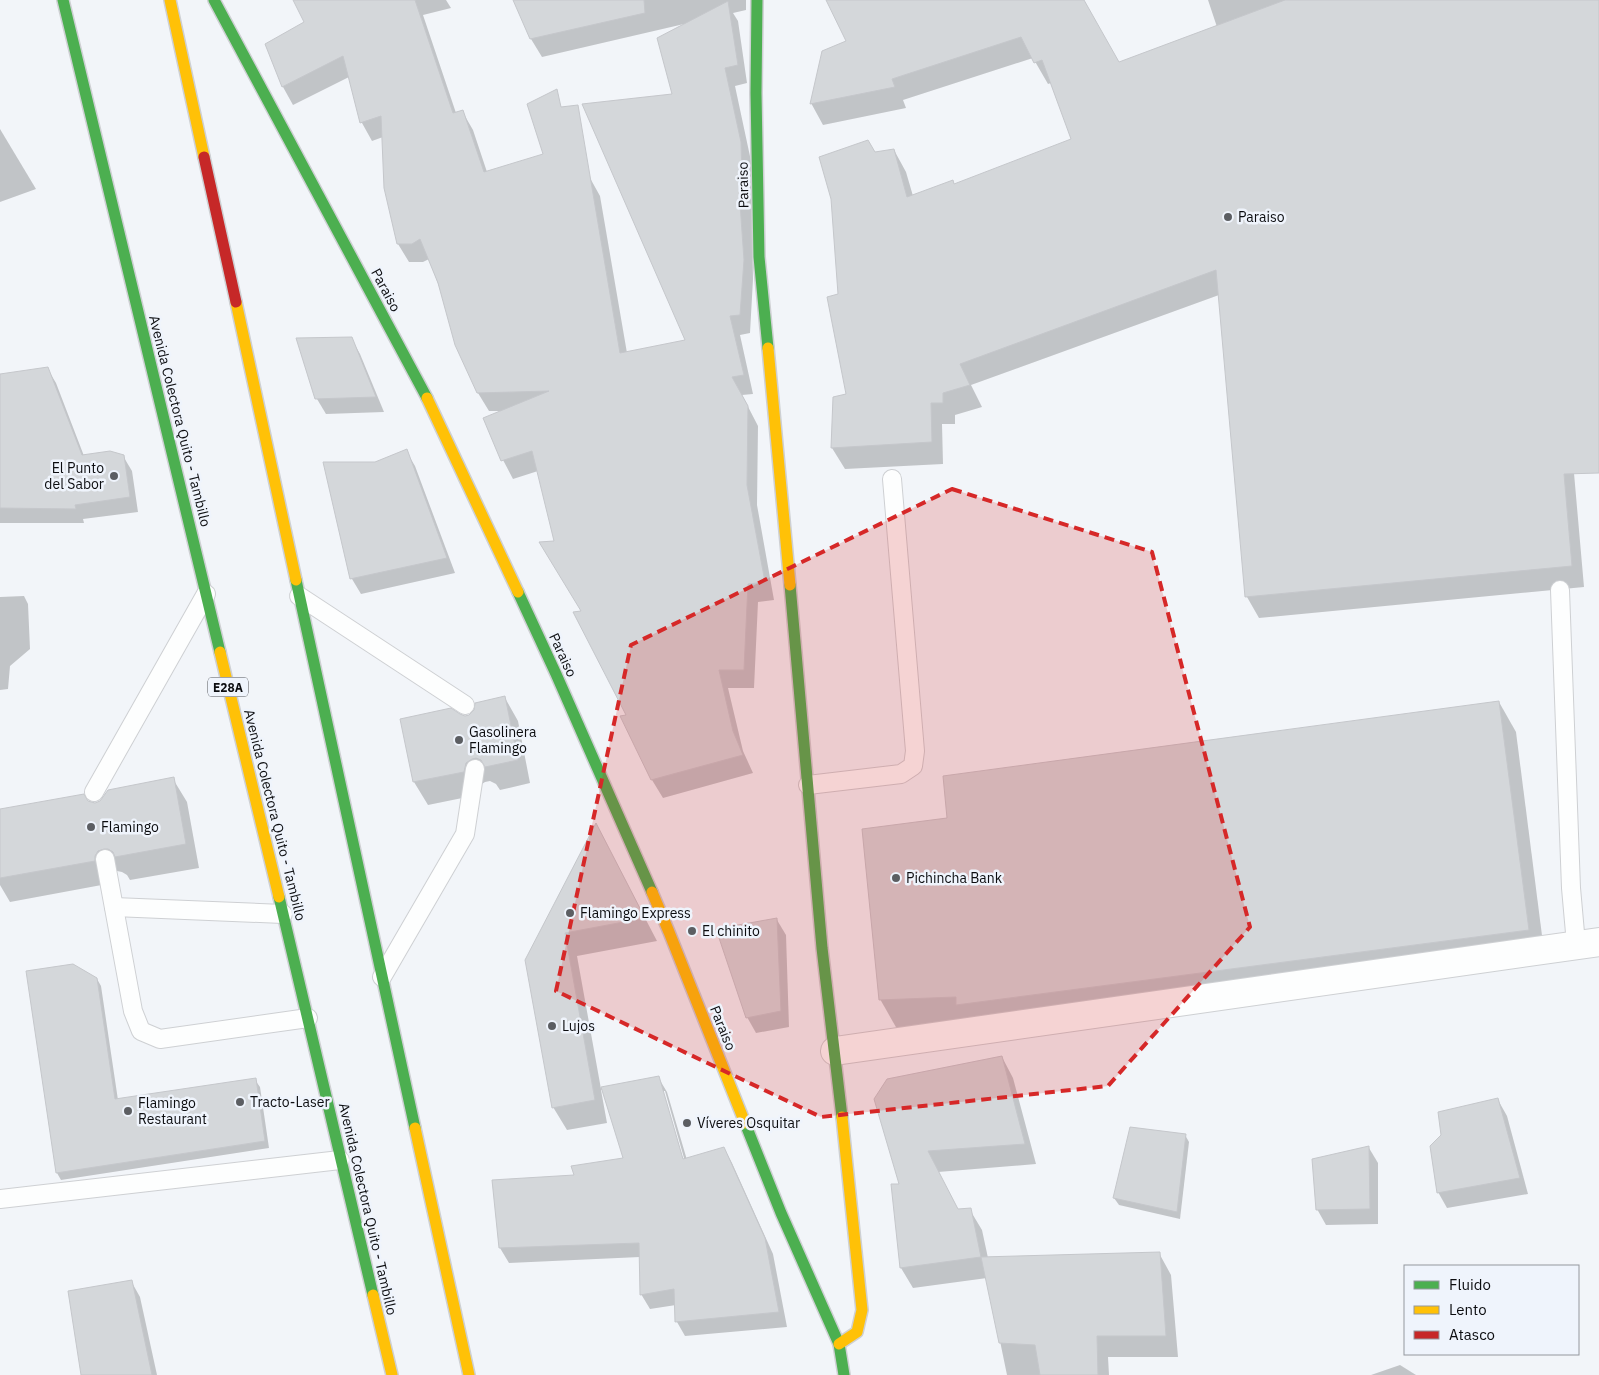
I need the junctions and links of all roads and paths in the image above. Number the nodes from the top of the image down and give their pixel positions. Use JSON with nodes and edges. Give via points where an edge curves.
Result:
{"nodes":[{"id":1,"x":63,"y":0,"type":"edge"},
{"id":2,"x":170,"y":0,"type":"edge"},
{"id":3,"x":214,"y":0,"type":"edge"},
{"id":4,"x":756,"y":0,"type":"edge"},
{"id":5,"x":892,"y":479,"type":"dead end"},
{"id":6,"x":1560,"y":590,"type":"dead end"},
{"id":7,"x":206,"y":594,"type":"junction"},
{"id":8,"x":299,"y":596,"type":"junction"},
{"id":9,"x":465,"y":705,"type":"dead end"},
{"id":10,"x":475,"y":769,"type":"dead end"},
{"id":11,"x":808,"y":785,"type":"junction"},
{"id":12,"x":94,"y":792,"type":"dead end"},
{"id":13,"x":105,"y":859,"type":"dead end"},
{"id":14,"x":114,"y":907,"type":"junction"},
{"id":15,"x":283,"y":914,"type":"junction"},
{"id":16,"x":1588,"y":943,"type":"edge"},
{"id":17,"x":382,"y":977,"type":"junction"},
{"id":18,"x":308,"y":1018,"type":"junction"},
{"id":19,"x":835,"y":1051,"type":"junction"},
{"id":20,"x":340,"y":1160,"type":"junction"},
{"id":21,"x":0,"y":1199,"type":"edge"},
{"id":22,"x":839,"y":1344,"type":"junction"},
{"id":23,"x":392,"y":1375,"type":"edge"},
{"id":24,"x":469,"y":1375,"type":"edge"},
{"id":25,"x":844,"y":1375,"type":"edge"}],
"edges":[{"from":1,"to":7,"type":"main road","name":"Avenida Colectora Quito - Tambillo","number":"E28A"},
{"from":2,"to":8,"type":"main road"},
{"from":3,"to":22,"type":"main road","name":"Paraiso","via":[[430,403],[552,665],[669,932],[781,1213]]},
{"from":4,"to":11,"type":"main road","name":"Paraiso","via":[[759,257]]},
{"from":5,"to":11,"type":"lane","via":[[913,766],[901,774]]},
{"from":6,"to":16,"type":"lane","via":[[1571,888]]},
{"from":7,"to":12,"type":"lane"},
{"from":7,"to":15,"type":"main road","name":"Avenida Colectora Quito - Tambillo","number":"E28A"},
{"from":8,"to":9,"type":"lane"},
{"from":8,"to":17,"type":"main road"},
{"from":10,"to":17,"type":"lane","via":[[466,834]]},
{"from":11,"to":19,"type":"main road","name":"Paraiso","via":[[822,948]]},
{"from":13,"to":14,"type":"lane"},
{"from":14,"to":15,"type":"lane"},
{"from":14,"to":18,"type":"lane","via":[[133,1011],[141,1031],[160,1039]]},
{"from":15,"to":18,"type":"main road","name":"Avenida Colectora Quito - Tambillo","number":"E28A"},
{"from":16,"to":19,"type":"street"},
{"from":17,"to":24,"type":"main road"},
{"from":18,"to":20,"type":"main road","name":"Avenida Colectora Quito - Tambillo","number":"E28A"},
{"from":19,"to":22,"type":"main road","name":"Paraiso","via":[[862,1310],[856,1332]]},
{"from":20,"to":21,"type":"lane"},
{"from":20,"to":23,"type":"main road","name":"Avenida Colectora Quito - Tambillo","number":"E28A"},
{"from":22,"to":25,"type":"main road","name":"Paraiso"}]}
